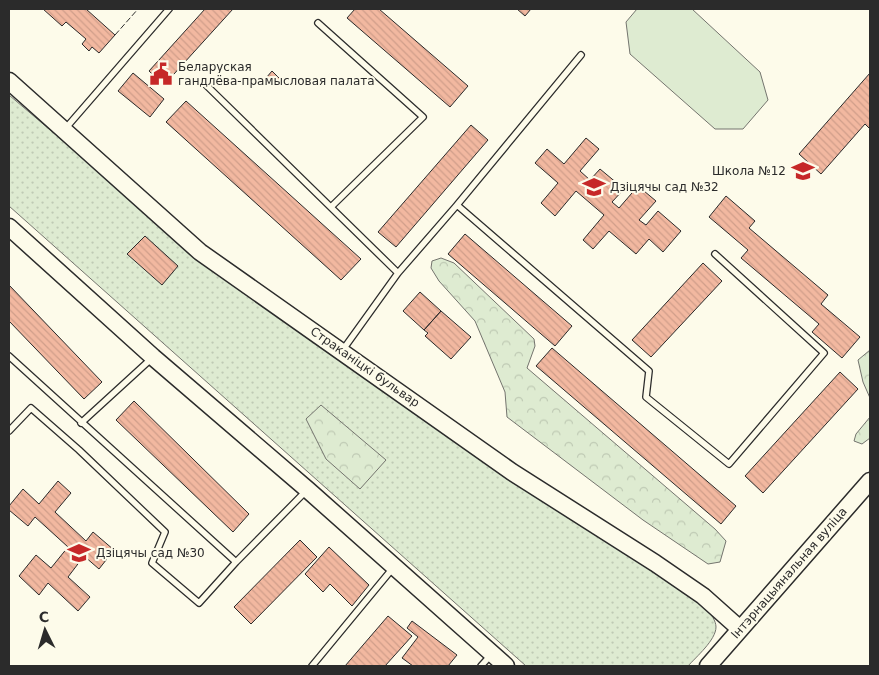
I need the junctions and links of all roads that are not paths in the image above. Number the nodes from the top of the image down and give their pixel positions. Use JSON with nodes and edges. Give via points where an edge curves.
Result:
{"nodes":[{"id":1,"x":169,"y":9,"type":"edge"},
{"id":2,"x":318,"y":23,"type":"dead end"},
{"id":3,"x":581,"y":55,"type":"dead end"},
{"id":4,"x":9,"y":81,"type":"edge"},
{"id":5,"x":205,"y":84,"type":"dead end"},
{"id":6,"x":65,"y":130,"type":"junction"},
{"id":7,"x":457,"y":205,"type":"junction"},
{"id":8,"x":331,"y":207,"type":"junction"},
{"id":9,"x":9,"y":227,"type":"edge"},
{"id":10,"x":715,"y":254,"type":"dead end"},
{"id":11,"x":398,"y":273,"type":"junction"},
{"id":12,"x":342,"y":351,"type":"junction"},
{"id":13,"x":9,"y":356,"type":"edge"},
{"id":14,"x":153,"y":357,"type":"junction"},
{"id":15,"x":81,"y":423,"type":"junction"},
{"id":16,"x":9,"y":431,"type":"edge"},
{"id":17,"x":870,"y":481,"type":"edge"},
{"id":18,"x":308,"y":490,"type":"junction"},
{"id":19,"x":236,"y":562,"type":"junction"},
{"id":20,"x":394,"y":566,"type":"junction"},
{"id":21,"x":740,"y":629,"type":"junction"},
{"id":22,"x":492,"y":653,"type":"junction"},
{"id":23,"x":312,"y":666,"type":"edge"},
{"id":24,"x":481,"y":666,"type":"edge"},
{"id":25,"x":506,"y":666,"type":"edge"},
{"id":26,"x":708,"y":666,"type":"edge"}],
"edges":[{"from":1,"to":6,"type":"lane"},
{"from":2,"to":8,"type":"lane","via":[[423,117]]},
{"from":3,"to":7,"type":"lane"},
{"from":4,"to":6,"type":"street","name":"Страканіцкі бульвар"},
{"from":5,"to":8,"type":"lane"},
{"from":6,"to":12,"type":"street","name":"Страканіцкі бульвар","via":[[200,252]]},
{"from":7,"to":10,"type":"lane","via":[[649,372],[646,398],[729,464],[824,353]]},
{"from":7,"to":11,"type":"lane"},
{"from":8,"to":11,"type":"lane"},
{"from":9,"to":14,"type":"street"},
{"from":11,"to":12,"type":"lane"},
{"from":12,"to":21,"type":"street","name":"Страканіцкі бульвар","via":[[512,472],[703,596]]},
{"from":13,"to":15,"type":"lane"},
{"from":14,"to":15,"type":"lane"},
{"from":14,"to":18,"type":"street"},
{"from":15,"to":19,"type":"lane"},
{"from":16,"to":19,"type":"lane","via":[[30,408],[79,450],[164,532],[152,564],[199,603]]},
{"from":17,"to":21,"type":"street","name":"Інтэрнацыянальная вуліца"},
{"from":18,"to":19,"type":"lane"},
{"from":18,"to":20,"type":"street"},
{"from":20,"to":22,"type":"street"},
{"from":20,"to":23,"type":"lane"},
{"from":21,"to":26,"type":"street","name":"Інтэрнацыянальная вуліца"},
{"from":22,"to":24,"type":"lane"},
{"from":22,"to":25,"type":"street"}]}
